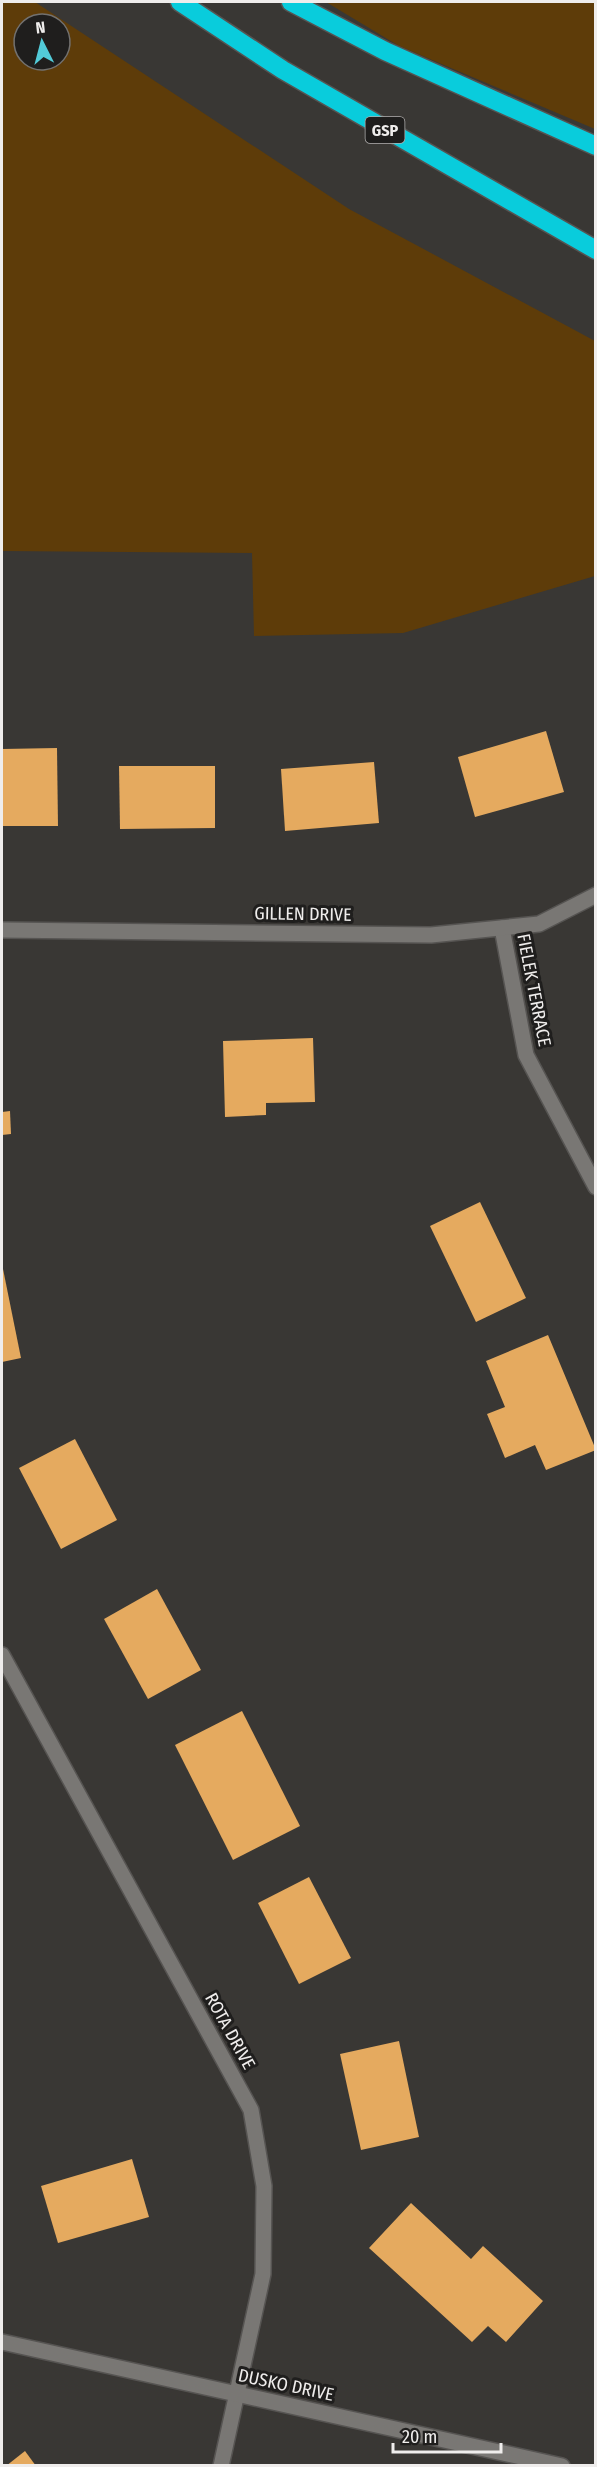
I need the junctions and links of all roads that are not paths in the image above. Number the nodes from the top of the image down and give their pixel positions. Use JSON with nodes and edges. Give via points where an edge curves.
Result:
{"nodes":[{"id":1,"x":180,"y":2,"type":"edge"},
{"id":2,"x":291,"y":2,"type":"edge"},
{"id":3,"x":596,"y":146,"type":"edge"},
{"id":4,"x":596,"y":250,"type":"edge"},
{"id":5,"x":596,"y":895,"type":"edge"},
{"id":6,"x":502,"y":928,"type":"junction"},
{"id":7,"x":2,"y":930,"type":"edge"},
{"id":8,"x":596,"y":1187,"type":"edge"},
{"id":9,"x":2,"y":1654,"type":"edge"},
{"id":10,"x":2,"y":2342,"type":"edge"},
{"id":11,"x":237,"y":2394,"type":"junction"},
{"id":12,"x":221,"y":2466,"type":"edge"},
{"id":13,"x":562,"y":2466,"type":"edge"}],
"edges":[{"from":1,"to":4,"type":"highway","number":"GSP","via":[[284,70]]},
{"from":2,"to":3,"type":"highway","via":[[386,51]]},
{"from":5,"to":6,"type":"street","name":"GILLEN DRIVE","via":[[539,924]]},
{"from":6,"to":7,"type":"street","name":"GILLEN DRIVE","via":[[431,935]]},
{"from":6,"to":8,"type":"street","name":"FIELEK TERRACE","via":[[526,1055]]},
{"from":9,"to":11,"type":"street","name":"ROTA DRIVE","via":[[251,2110],[264,2186],[263,2274]]},
{"from":10,"to":11,"type":"street","name":"DUSKO DRIVE"},
{"from":11,"to":12,"type":"street","name":"ROTA DRIVE"},
{"from":11,"to":13,"type":"street","name":"DUSKO DRIVE"}]}
